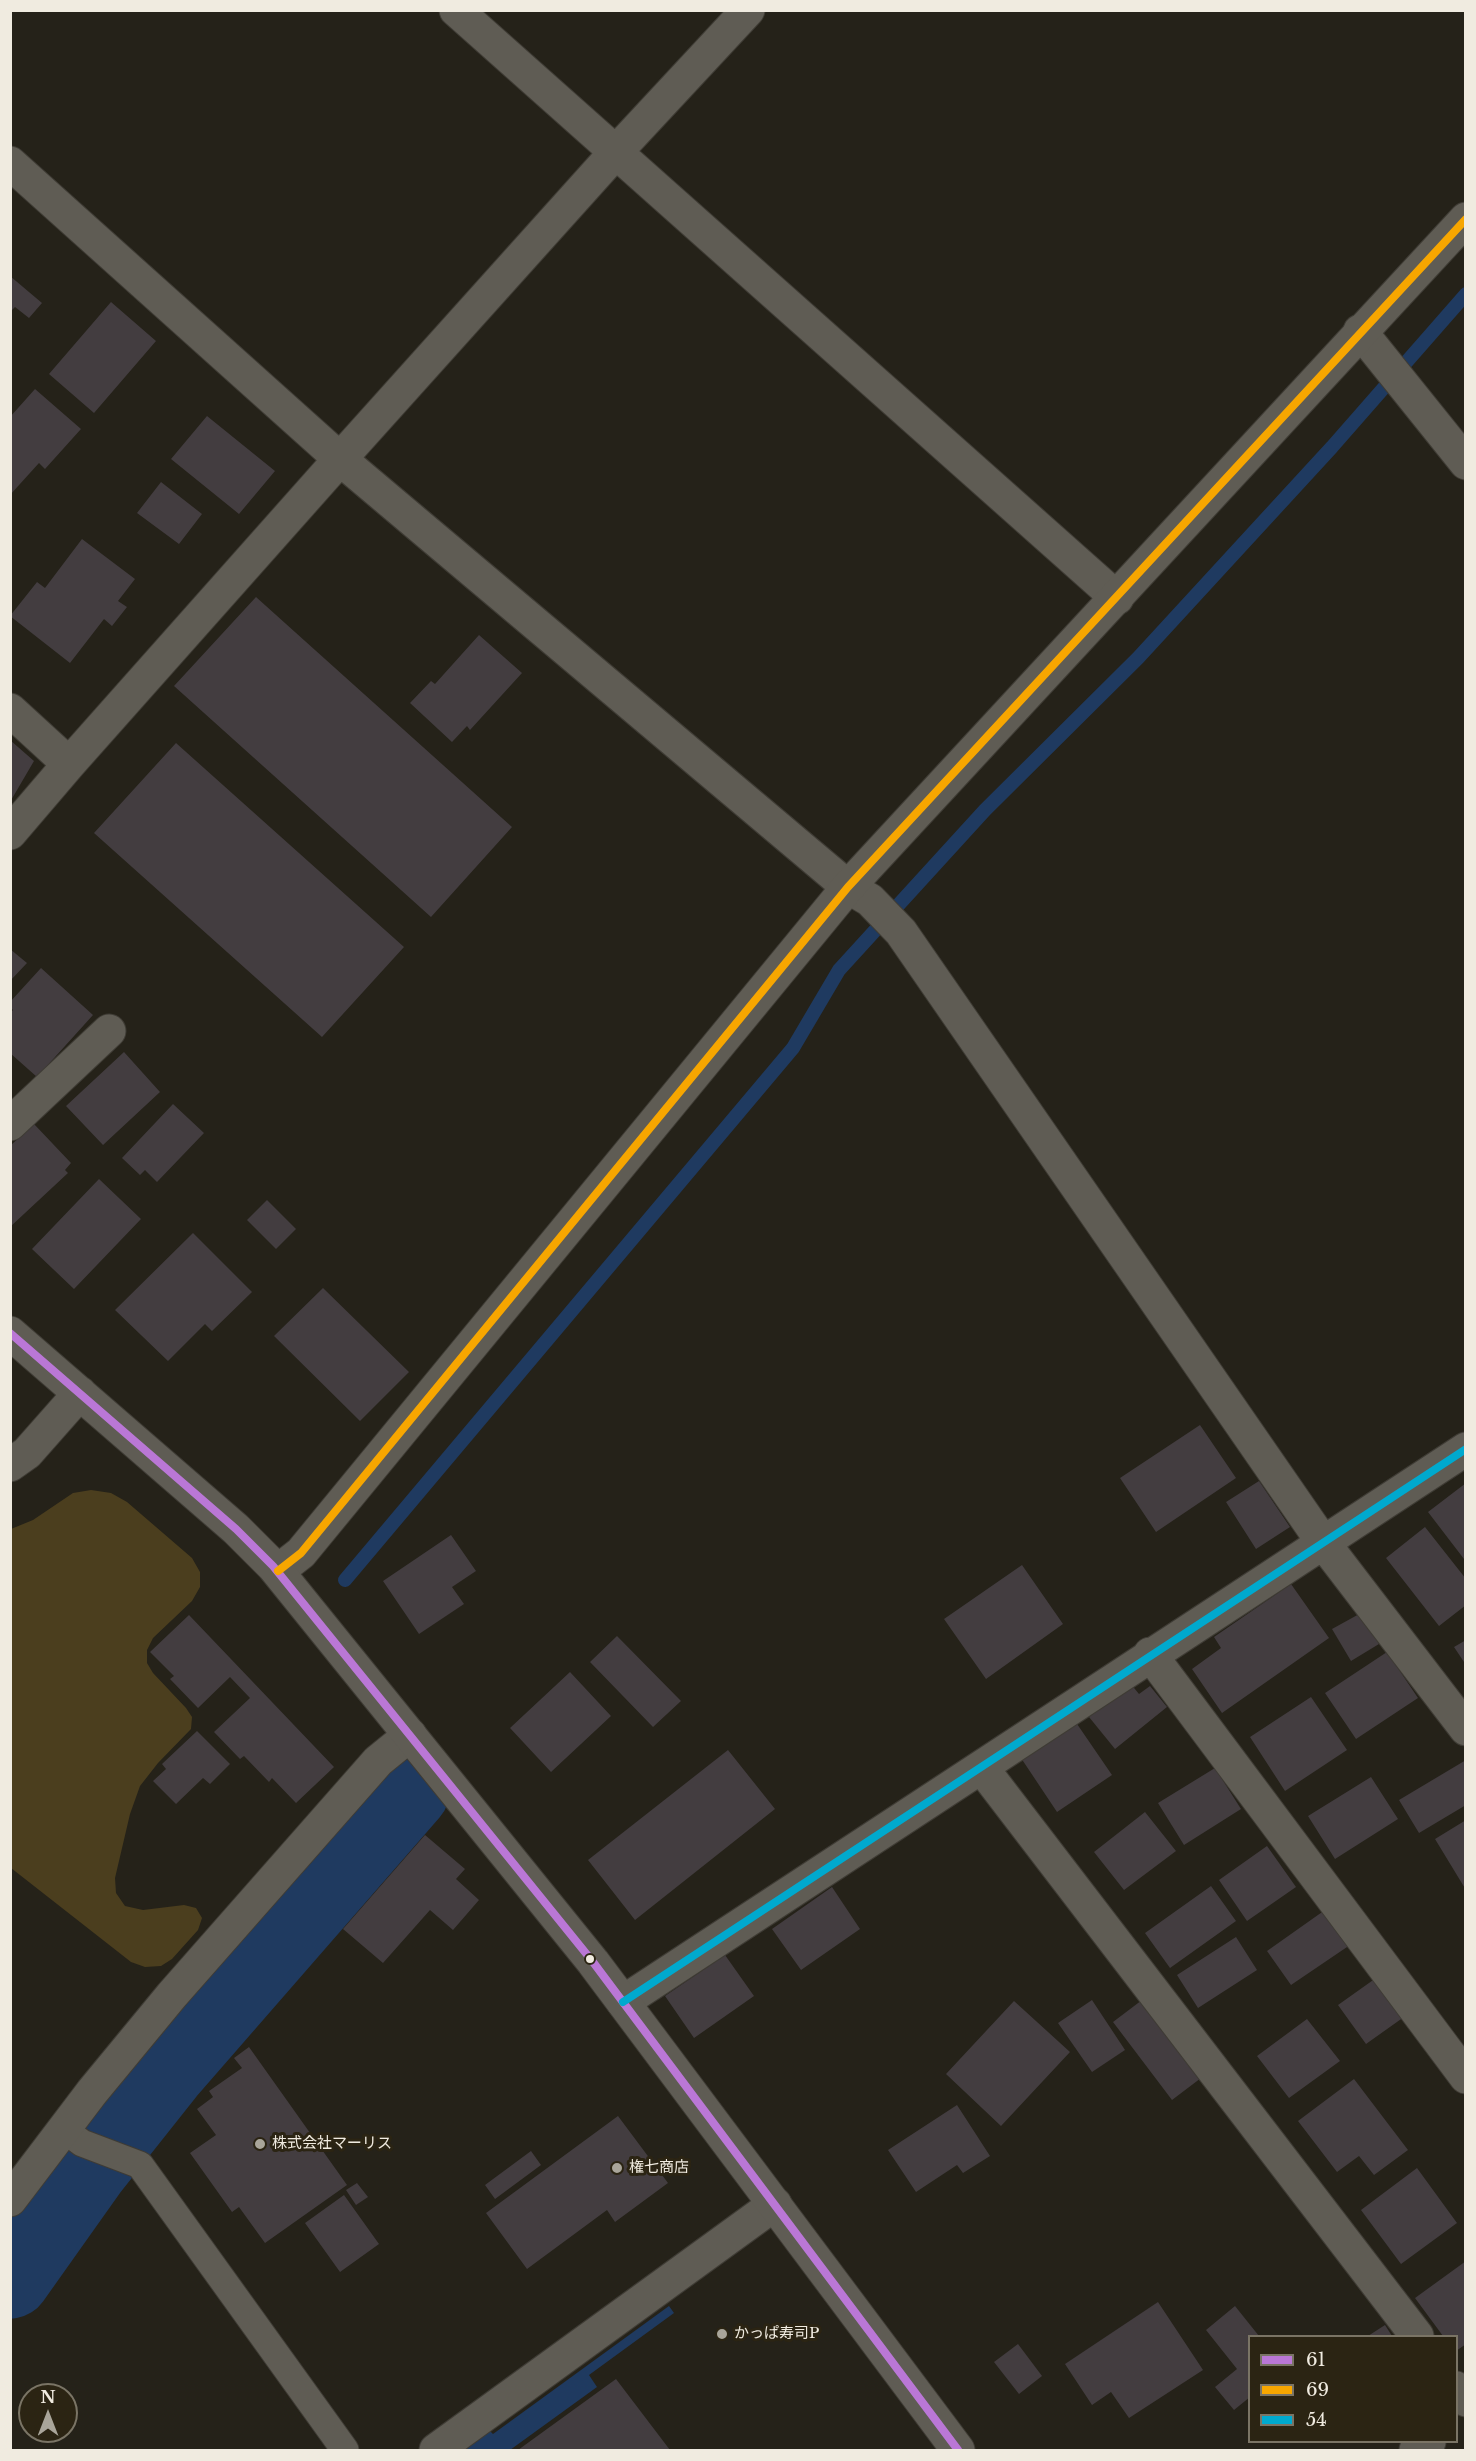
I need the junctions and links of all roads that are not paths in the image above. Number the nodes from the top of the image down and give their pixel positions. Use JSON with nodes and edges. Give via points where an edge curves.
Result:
{"nodes":[{"id":1,"x":456,"y":10,"type":"edge"},
{"id":2,"x":748,"y":10,"type":"edge"},
{"id":3,"x":615,"y":153,"type":"junction"},
{"id":4,"x":10,"y":164,"type":"edge"},
{"id":5,"x":1466,"y":219,"type":"edge"},
{"id":6,"x":1368,"y":341,"type":"junction"},
{"id":7,"x":340,"y":459,"type":"junction"},
{"id":8,"x":1466,"y":463,"type":"edge"},
{"id":9,"x":1117,"y":598,"type":"junction"},
{"id":10,"x":10,"y":710,"type":"edge"},
{"id":11,"x":69,"y":764,"type":"junction"},
{"id":12,"x":10,"y":833,"type":"edge"},
{"id":13,"x":859,"y":894,"type":"junction"},
{"id":14,"x":109,"y":1031,"type":"dead end"},
{"id":15,"x":10,"y":1124,"type":"edge"},
{"id":16,"x":10,"y":1333,"type":"edge"},
{"id":17,"x":80,"y":1393,"type":"junction"},
{"id":18,"x":1466,"y":1449,"type":"edge"},
{"id":19,"x":10,"y":1465,"type":"edge"},
{"id":20,"x":1322,"y":1541,"type":"junction"},
{"id":21,"x":278,"y":1571,"type":"junction"},
{"id":22,"x":1149,"y":1654,"type":"junction"},
{"id":23,"x":1466,"y":1729,"type":"edge"},
{"id":24,"x":410,"y":1735,"type":"junction"},
{"id":25,"x":982,"y":1768,"type":"junction"},
{"id":26,"x":623,"y":2002,"type":"junction"},
{"id":27,"x":1466,"y":2077,"type":"edge"},
{"id":28,"x":73,"y":2136,"type":"junction"},
{"id":29,"x":10,"y":2200,"type":"edge"},
{"id":30,"x":775,"y":2204,"type":"junction"},
{"id":31,"x":1415,"y":2335,"type":"edge"},
{"id":32,"x":345,"y":2451,"type":"edge"},
{"id":33,"x":436,"y":2451,"type":"edge"},
{"id":34,"x":958,"y":2451,"type":"edge"}],
"edges":[{"from":1,"to":3,"type":"street"},
{"from":2,"to":3,"type":"street"},
{"from":3,"to":7,"type":"street"},
{"from":3,"to":9,"type":"street"},
{"from":4,"to":7,"type":"street"},
{"from":5,"to":6,"type":"street"},
{"from":6,"to":8,"type":"street"},
{"from":6,"to":9,"type":"street"},
{"from":7,"to":11,"type":"street"},
{"from":7,"to":13,"type":"street"},
{"from":9,"to":13,"type":"street"},
{"from":10,"to":11,"type":"street"},
{"from":11,"to":12,"type":"street"},
{"from":13,"to":20,"type":"street","via":[[901,932]]},
{"from":13,"to":21,"type":"street","via":[[301,1553]]},
{"from":14,"to":15,"type":"street"},
{"from":16,"to":17,"type":"street"},
{"from":17,"to":19,"type":"street","via":[[27,1454]]},
{"from":17,"to":21,"type":"street","via":[[236,1529]]},
{"from":18,"to":20,"type":"street"},
{"from":20,"to":22,"type":"street"},
{"from":20,"to":23,"type":"street"},
{"from":21,"to":24,"type":"street"},
{"from":22,"to":25,"type":"street"},
{"from":22,"to":27,"type":"street"},
{"from":24,"to":26,"type":"street"},
{"from":24,"to":28,"type":"street","via":[[370,1770],[172,1995]]},
{"from":25,"to":26,"type":"street"},
{"from":25,"to":31,"type":"street"},
{"from":26,"to":30,"type":"street"},
{"from":28,"to":29,"type":"street"},
{"from":28,"to":32,"type":"lane","via":[[140,2164]]},
{"from":30,"to":33,"type":"street"},
{"from":30,"to":34,"type":"street"}]}
